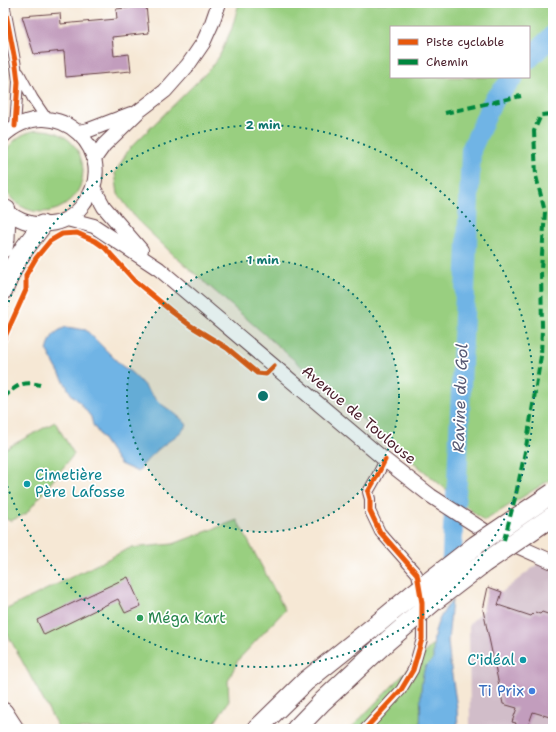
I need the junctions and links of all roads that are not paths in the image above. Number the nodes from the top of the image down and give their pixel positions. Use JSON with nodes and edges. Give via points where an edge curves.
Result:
{"nodes":[{"id":1,"x":4,"y":3,"type":"edge"},
{"id":2,"x":219,"y":3,"type":"edge"},
{"id":3,"x":16,"y":66,"type":"junction"},
{"id":4,"x":139,"y":111,"type":"junction"},
{"id":5,"x":46,"y":118,"type":"junction"},
{"id":6,"x":15,"y":126,"type":"junction"},
{"id":7,"x":78,"y":132,"type":"junction"},
{"id":8,"x":3,"y":136,"type":"edge"},
{"id":9,"x":94,"y":159,"type":"junction"},
{"id":10,"x":93,"y":187,"type":"junction"},
{"id":11,"x":4,"y":209,"type":"edge"},
{"id":12,"x":67,"y":219,"type":"junction"},
{"id":13,"x":42,"y":225,"type":"junction"},
{"id":14,"x":3,"y":248,"type":"edge"},
{"id":15,"x":159,"y":269,"type":"junction"},
{"id":16,"x":3,"y":290,"type":"edge"},
{"id":17,"x":385,"y":460,"type":"junction"},
{"id":18,"x":553,"y":493,"type":"edge"},
{"id":19,"x":553,"y":516,"type":"edge"},
{"id":20,"x":553,"y":562,"type":"edge"},
{"id":21,"x":376,"y":625,"type":"junction"},
{"id":22,"x":3,"y":712,"type":"edge"},
{"id":23,"x":14,"y":729,"type":"edge"},
{"id":24,"x":257,"y":729,"type":"edge"},
{"id":25,"x":272,"y":729,"type":"edge"},
{"id":26,"x":296,"y":729,"type":"edge"},
{"id":27,"x":365,"y":729,"type":"edge"}],
"edges":[{"from":1,"to":3,"type":"street"},
{"from":2,"to":4,"type":"main road","via":[[203,43],[188,65],[165,90]]},
{"from":3,"to":5,"type":"street","via":[[32,99]]},
{"from":3,"to":6,"type":"street","via":[[18,82]]},
{"from":4,"to":7,"type":"main road"},
{"from":4,"to":9,"type":"main road","via":[[104,144]]},
{"from":5,"to":6,"type":"main road"},
{"from":5,"to":7,"type":"main road","via":[[63,122]]},
{"from":6,"to":8,"type":"main road"},
{"from":7,"to":9,"type":"main road","via":[[91,149]]},
{"from":9,"to":10,"type":"main road","via":[[96,173]]},
{"from":10,"to":12,"type":"main road","via":[[88,200],[79,211]]},
{"from":10,"to":15,"type":"main road","name":"Avenue de Toulouse","via":[[104,207]]},
{"from":11,"to":13,"type":"main road","via":[[23,221]]},
{"from":11,"to":14,"type":"highway"},
{"from":12,"to":13,"type":"main road"},
{"from":12,"to":15,"type":"main road","name":"Avenue de Toulouse","via":[[94,226]]},
{"from":13,"to":16,"type":"highway","via":[[14,265]]},
{"from":15,"to":17,"type":"main road","name":"Avenue de Toulouse"},
{"from":17,"to":20,"type":"main road","name":"Avenue de Toulouse","via":[[431,496],[488,533]]},
{"from":17,"to":27,"type":"street","via":[[368,492],[370,511],[380,532],[417,574],[422,603],[422,639],[413,670],[401,690]]},
{"from":18,"to":21,"type":"highway","bridge":true,"via":[[476,545]]},
{"from":19,"to":26,"type":"highway","bridge":true,"via":[[433,602],[385,643]]},
{"from":21,"to":24,"type":"highway","via":[[306,681]]},
{"from":21,"to":25,"type":"highway"},
{"from":22,"to":23,"type":"highway"}]}
